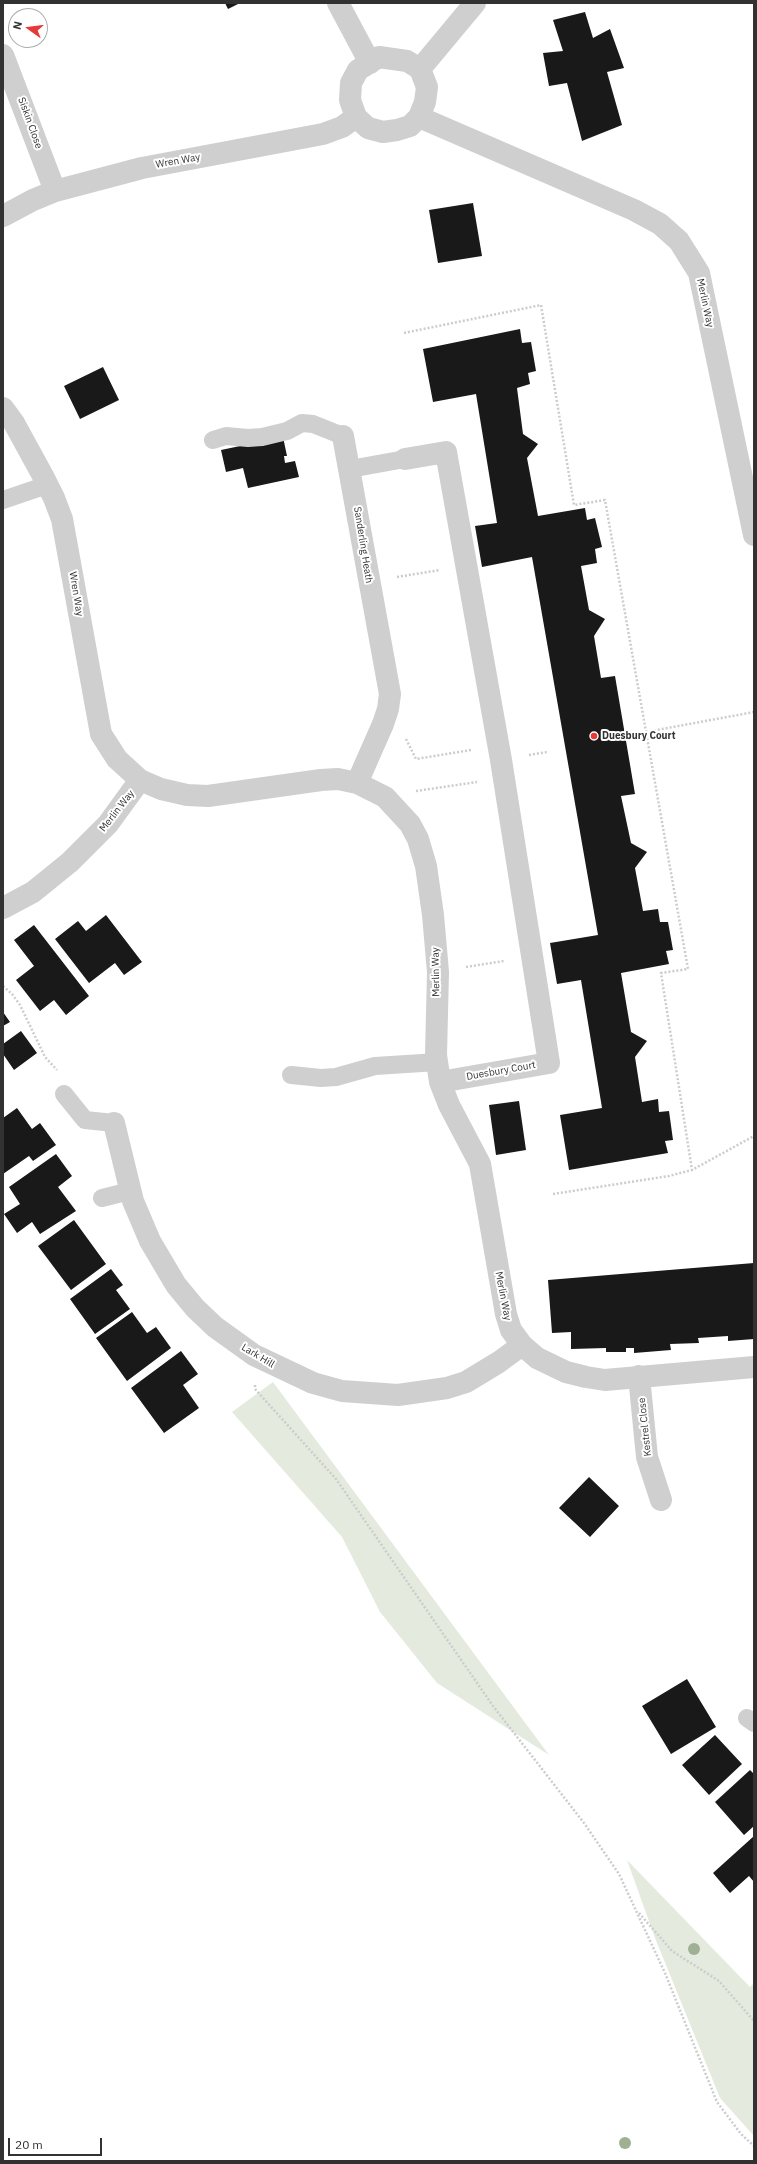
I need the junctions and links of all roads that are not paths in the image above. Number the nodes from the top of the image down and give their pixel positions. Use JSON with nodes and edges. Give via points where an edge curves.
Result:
{"nodes":[{"id":1,"x":338,"y":3,"type":"edge"},
{"id":2,"x":475,"y":3,"type":"edge"},
{"id":3,"x":3,"y":55,"type":"edge"},
{"id":4,"x":370,"y":63,"type":"junction"},
{"id":5,"x":420,"y":69,"type":"junction"},
{"id":6,"x":356,"y":117,"type":"junction"},
{"id":7,"x":419,"y":117,"type":"junction"},
{"id":8,"x":55,"y":191,"type":"junction"},
{"id":9,"x":3,"y":216,"type":"edge"},
{"id":10,"x":3,"y":408,"type":"edge"},
{"id":11,"x":343,"y":436,"type":"joint"},
{"id":12,"x":213,"y":440,"type":"dead end"},
{"id":13,"x":405,"y":459,"type":"joint"},
{"id":14,"x":350,"y":468,"type":"junction"},
{"id":15,"x":47,"y":485,"type":"junction"},
{"id":16,"x":3,"y":500,"type":"edge"},
{"id":17,"x":754,"y":535,"type":"edge"},
{"id":18,"x":140,"y":780,"type":"junction"},
{"id":19,"x":357,"y":783,"type":"junction"},
{"id":20,"x":3,"y":908,"type":"edge"},
{"id":21,"x":439,"y":1072,"type":"junction"},
{"id":22,"x":291,"y":1075,"type":"dead end"},
{"id":23,"x":64,"y":1094,"type":"dead end"},
{"id":24,"x":114,"y":1123,"type":"joint"},
{"id":25,"x":130,"y":1191,"type":"junction"},
{"id":26,"x":102,"y":1198,"type":"dead end"},
{"id":27,"x":522,"y":1345,"type":"junction"},
{"id":28,"x":754,"y":1367,"type":"edge"},
{"id":29,"x":639,"y":1376,"type":"junction"},
{"id":30,"x":661,"y":1500,"type":"dead end"}],
"edges":[{"from":1,"to":4,"type":"street"},
{"from":2,"to":5,"type":"street"},
{"from":3,"to":8,"type":"street","name":"Siskin Close"},
{"from":4,"to":5,"type":"street","via":[[379,57],[394,58],[407,61]]},
{"from":4,"to":6,"type":"street","via":[[358,70],[351,83],[350,100]]},
{"from":5,"to":7,"type":"street","via":[[427,88]]},
{"from":6,"to":7,"type":"street","via":[[368,128],[383,132],[410,126]]},
{"from":6,"to":8,"type":"street","name":"Wren Way","via":[[342,127],[323,134],[142,168]]},
{"from":7,"to":17,"type":"street","name":"Merlin Way","via":[[634,210],[660,224],[679,241],[699,273]]},
{"from":8,"to":9,"type":"street","name":"Wren Way"},
{"from":10,"to":15,"type":"street","name":"Wren Way","via":[[14,423]]},
{"from":11,"to":12,"type":"lane","name":"Sanderling Heath","via":[[314,424],[302,423],[287,431],[262,437],[226,436]]},
{"from":11,"to":14,"type":"street","name":"Sanderling Heath"},
{"from":13,"to":14,"type":"lane"},
{"from":13,"to":21,"type":"street","name":"Duesbury Court","via":[[446,452],[501,760],[549,1063]]},
{"from":14,"to":19,"type":"street","name":"Sanderling Heath","via":[[390,694],[383,724]]},
{"from":15,"to":16,"type":"lane"},
{"from":15,"to":18,"type":"street","name":"Wren Way","via":[[62,519],[68,545],[101,734],[117,759]]},
{"from":18,"to":19,"type":"street","name":"Merlin Way","via":[[161,789],[186,795],[208,796],[321,780],[338,779]]},
{"from":18,"to":20,"type":"street","name":"Merlin Way","via":[[108,824],[70,862],[33,892]]},
{"from":19,"to":21,"type":"street","name":"Merlin Way","via":[[385,797],[410,824],[418,838],[426,866],[434,915],[438,972]]},
{"from":21,"to":22,"type":"lane","via":[[375,1066],[336,1077]]},
{"from":21,"to":27,"type":"street","name":"Merlin Way","via":[[449,1105],[480,1164],[506,1314],[511,1330]]},
{"from":23,"to":24,"type":"lane","via":[[85,1120]]},
{"from":24,"to":25,"type":"street","name":"Lark Hill"},
{"from":25,"to":26,"type":"lane"},
{"from":25,"to":27,"type":"street","name":"Lark Hill","via":[[150,1241],[176,1285],[195,1308],[215,1327],[254,1355],[312,1383],[342,1391],[398,1396],[447,1388],[466,1382]]},
{"from":27,"to":29,"type":"street","name":"Merlin Way","via":[[537,1358],[566,1372],[605,1380]]},
{"from":28,"to":29,"type":"street","name":"Merlin Way"},
{"from":29,"to":30,"type":"street","name":"Kestrel Close","via":[[647,1457]]}]}
